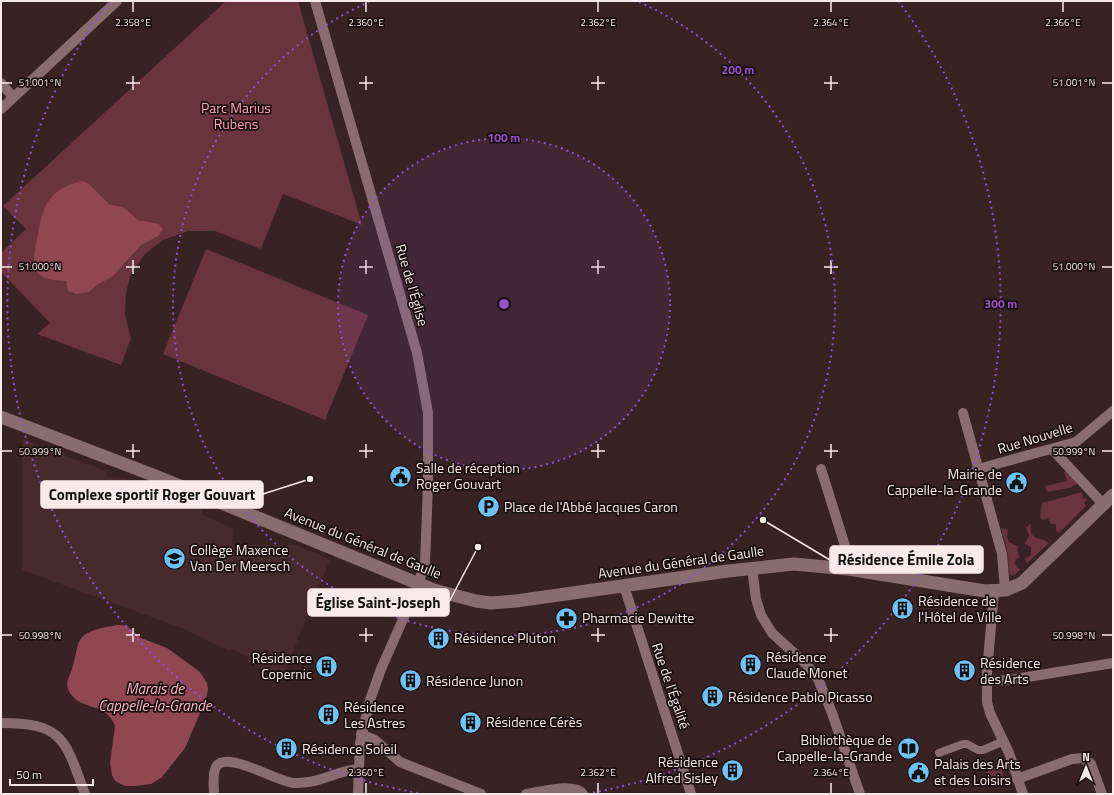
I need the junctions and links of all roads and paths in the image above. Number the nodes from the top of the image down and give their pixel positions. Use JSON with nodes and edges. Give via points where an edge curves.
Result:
{"nodes":[{"id":1,"x":117,"y":1,"type":"edge"},
{"id":2,"x":315,"y":1,"type":"edge"},
{"id":3,"x":1,"y":83,"type":"edge"},
{"id":4,"x":13,"y":97,"type":"junction"},
{"id":5,"x":1,"y":109,"type":"edge"},
{"id":6,"x":1113,"y":411,"type":"edge"},
{"id":7,"x":963,"y":413,"type":"dead end"},
{"id":8,"x":1,"y":417,"type":"edge"},
{"id":9,"x":1052,"y":448,"type":"junction"},
{"id":10,"x":821,"y":469,"type":"dead end"},
{"id":11,"x":978,"y":469,"type":"junction"},
{"id":12,"x":1113,"y":495,"type":"edge"},
{"id":13,"x":1102,"y":504,"type":"junction"},
{"id":14,"x":752,"y":568,"type":"junction"},
{"id":15,"x":848,"y":569,"type":"junction"},
{"id":16,"x":419,"y":584,"type":"junction"},
{"id":17,"x":624,"y":586,"type":"junction"},
{"id":18,"x":999,"y":591,"type":"junction"},
{"id":19,"x":1113,"y":663,"type":"edge"},
{"id":20,"x":986,"y":681,"type":"junction"},
{"id":21,"x":1,"y":723,"type":"edge"},
{"id":22,"x":361,"y":734,"type":"junction"},
{"id":23,"x":1004,"y":742,"type":"junction"},
{"id":24,"x":939,"y":753,"type":"dead end"},
{"id":25,"x":358,"y":769,"type":"junction"},
{"id":26,"x":1017,"y":778,"type":"junction"},
{"id":27,"x":446,"y":781,"type":"junction"},
{"id":28,"x":85,"y":794,"type":"edge"},
{"id":29,"x":214,"y":794,"type":"edge"},
{"id":30,"x":358,"y":794,"type":"edge"},
{"id":31,"x":455,"y":794,"type":"edge"},
{"id":32,"x":481,"y":794,"type":"edge"},
{"id":33,"x":526,"y":794,"type":"edge"},
{"id":34,"x":584,"y":794,"type":"edge"},
{"id":35,"x":690,"y":794,"type":"edge"},
{"id":36,"x":860,"y":794,"type":"edge"},
{"id":37,"x":1023,"y":794,"type":"edge"},
{"id":38,"x":1102,"y":794,"type":"edge"}],
"edges":[{"from":1,"to":4,"type":"street"},
{"from":2,"to":16,"type":"street","name":"Rue de l'Église","via":[[423,378],[428,413],[428,484],[426,558]]},
{"from":3,"to":4,"type":"street"},
{"from":4,"to":5,"type":"street"},
{"from":6,"to":9,"type":"street","name":"Rue Nouvelle","via":[[1080,440]]},
{"from":7,"to":11,"type":"street"},
{"from":8,"to":16,"type":"street","name":"Avenue du Général de Gaulle","via":[[172,483]]},
{"from":9,"to":11,"type":"street","name":"Rue Nouvelle"},
{"from":9,"to":13,"type":"street"},
{"from":10,"to":15,"type":"street","via":[[846,549]]},
{"from":11,"to":18,"type":"street","via":[[1002,554]]},
{"from":12,"to":13,"type":"street"},
{"from":13,"to":18,"type":"street","via":[[1022,583]]},
{"from":14,"to":15,"type":"street","name":"Avenue du Général de Gaulle","via":[[794,564]]},
{"from":14,"to":17,"type":"street","name":"Avenue du Général de Gaulle"},
{"from":14,"to":36,"type":"street","via":[[761,615],[772,633],[806,664],[818,679]]},
{"from":15,"to":18,"type":"street","name":"Avenue du Général de Gaulle"},
{"from":16,"to":17,"type":"street","name":"Avenue du Général de Gaulle","via":[[460,598],[491,603]]},
{"from":16,"to":22,"type":"street","name":"Rue de l'Église","via":[[376,680]]},
{"from":17,"to":35,"type":"street","name":"Rue de l'Égalité"},
{"from":18,"to":20,"type":"street"},
{"from":19,"to":20,"type":"street","via":[[1009,680]]},
{"from":20,"to":23,"type":"street","via":[[988,708]]},
{"from":21,"to":28,"type":"street","via":[[33,724],[51,732],[64,744]]},
{"from":22,"to":25,"type":"street","name":"Rue de l'Église"},
{"from":22,"to":27,"type":"street","via":[[375,740],[400,762]]},
{"from":23,"to":24,"type":"street","via":[[980,750],[965,744]]},
{"from":23,"to":26,"type":"street"},
{"from":25,"to":29,"type":"street","via":[[314,782],[297,784],[282,781],[235,762],[224,761],[218,763],[214,774]]},
{"from":25,"to":30,"type":"street","name":"Rue de l'Église"},
{"from":26,"to":37,"type":"street"},
{"from":26,"to":38,"type":"street","via":[[1080,758],[1091,764]]},
{"from":27,"to":31,"type":"street"},
{"from":27,"to":32,"type":"street"},
{"from":33,"to":34,"type":"street","via":[[570,787],[578,788]]}]}
